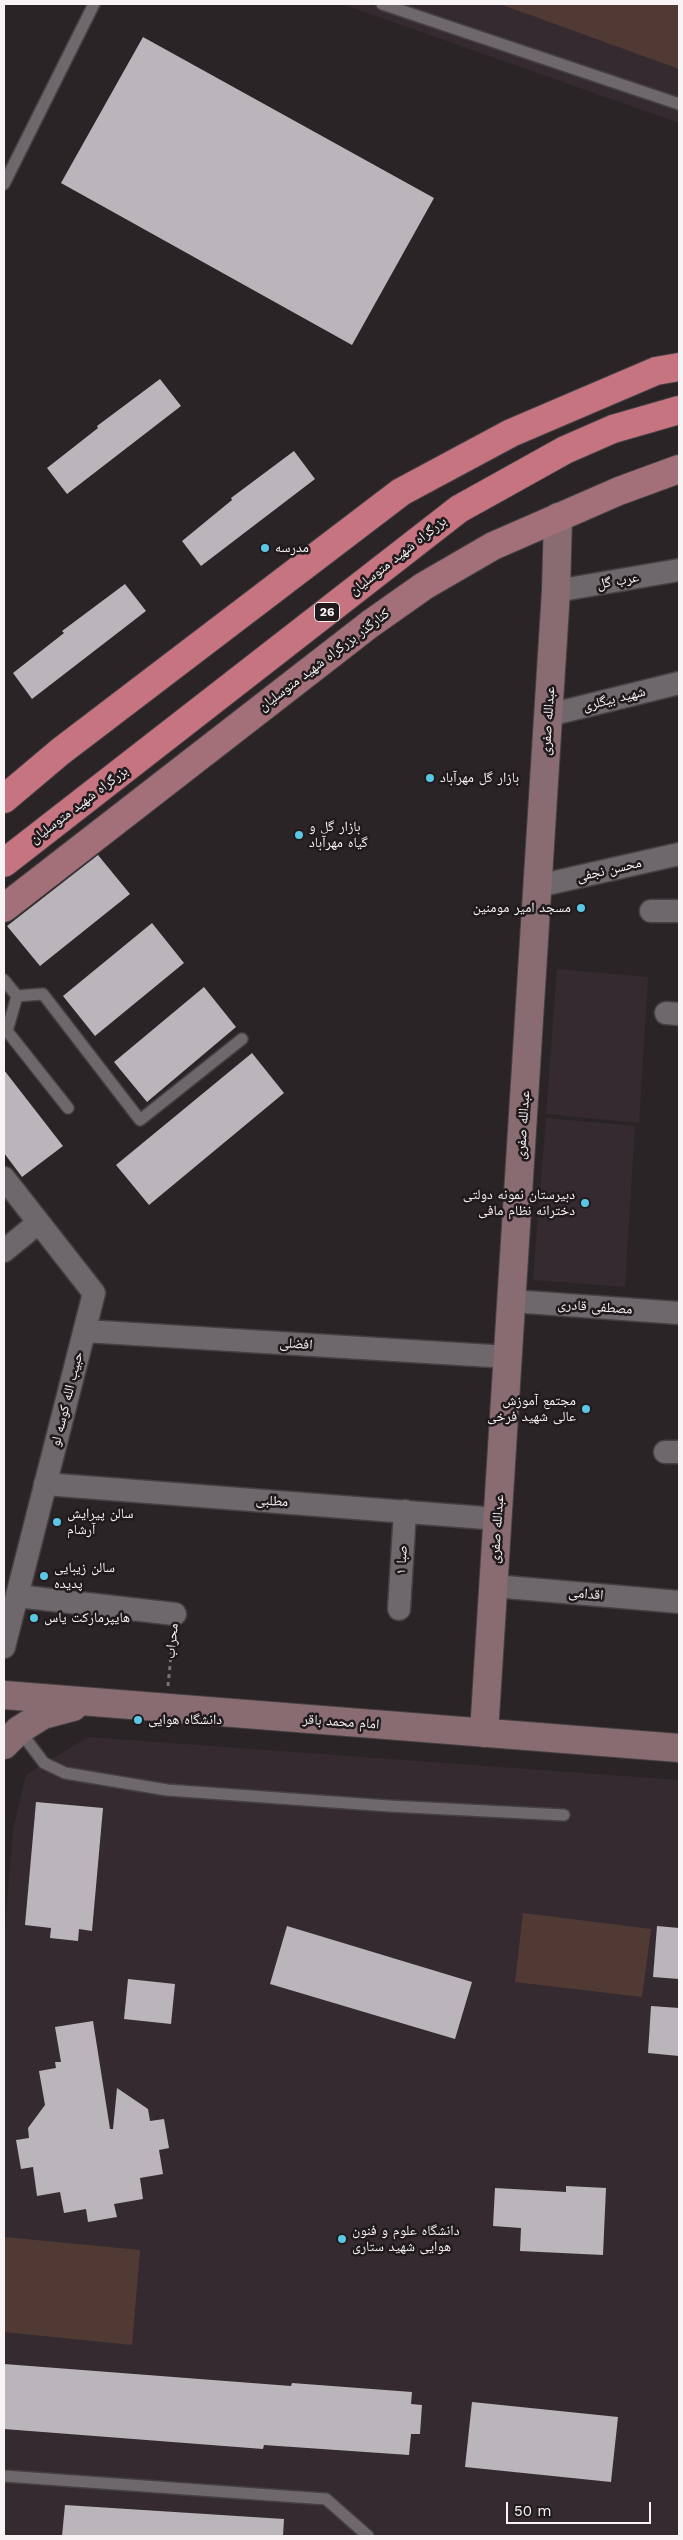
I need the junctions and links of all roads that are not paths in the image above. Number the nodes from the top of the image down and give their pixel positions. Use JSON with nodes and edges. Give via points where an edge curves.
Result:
{"nodes":[{"id":1,"x":94,"y":4,"type":"edge"},
{"id":2,"x":382,"y":4,"type":"edge"},
{"id":3,"x":679,"y":104,"type":"edge"},
{"id":4,"x":4,"y":184,"type":"edge"},
{"id":5,"x":679,"y":367,"type":"edge"},
{"id":6,"x":679,"y":410,"type":"edge"},
{"id":7,"x":679,"y":469,"type":"edge"},
{"id":8,"x":558,"y":517,"type":"junction"},
{"id":9,"x":679,"y":570,"type":"edge"},
{"id":10,"x":556,"y":592,"type":"junction"},
{"id":11,"x":679,"y":683,"type":"edge"},
{"id":12,"x":548,"y":715,"type":"junction"},
{"id":13,"x":32,"y":774,"type":"junction"},
{"id":14,"x":4,"y":789,"type":"edge"},
{"id":15,"x":4,"y":799,"type":"edge"},
{"id":16,"x":679,"y":854,"type":"edge"},
{"id":17,"x":4,"y":863,"type":"edge"},
{"id":18,"x":538,"y":886,"type":"junction"},
{"id":19,"x":4,"y":908,"type":"edge"},
{"id":20,"x":679,"y":911,"type":"edge"},
{"id":21,"x":651,"y":912,"type":"dead end"},
{"id":22,"x":4,"y":980,"type":"edge"},
{"id":23,"x":17,"y":996,"type":"junction"},
{"id":24,"x":242,"y":1039,"type":"dead end"},
{"id":25,"x":68,"y":1108,"type":"dead end"},
{"id":26,"x":4,"y":1178,"type":"edge"},
{"id":27,"x":38,"y":1223,"type":"junction"},
{"id":28,"x":4,"y":1251,"type":"edge"},
{"id":29,"x":512,"y":1301,"type":"junction"},
{"id":30,"x":679,"y":1313,"type":"edge"},
{"id":31,"x":85,"y":1331,"type":"junction"},
{"id":32,"x":508,"y":1357,"type":"junction"},
{"id":33,"x":45,"y":1484,"type":"junction"},
{"id":34,"x":405,"y":1511,"type":"junction"},
{"id":35,"x":498,"y":1519,"type":"junction"},
{"id":36,"x":494,"y":1586,"type":"junction"},
{"id":37,"x":16,"y":1596,"type":"junction"},
{"id":38,"x":679,"y":1602,"type":"edge"},
{"id":39,"x":399,"y":1609,"type":"dead end"},
{"id":40,"x":175,"y":1614,"type":"road end"},
{"id":41,"x":4,"y":1648,"type":"edge"},
{"id":42,"x":4,"y":1695,"type":"edge"},
{"id":43,"x":92,"y":1702,"type":"junction"},
{"id":44,"x":484,"y":1733,"type":"junction"},
{"id":45,"x":11,"y":1737,"type":"edge"},
{"id":46,"x":679,"y":1748,"type":"edge"},
{"id":47,"x":564,"y":1815,"type":"dead end"},
{"id":48,"x":4,"y":2476,"type":"edge"},
{"id":49,"x":368,"y":2536,"type":"edge"}],
"edges":[{"from":1,"to":4,"type":"lane"},
{"from":2,"to":3,"type":"lane"},
{"from":5,"to":13,"type":"highway","via":[[656,371],[511,433],[402,492]]},
{"from":6,"to":17,"type":"highway","name":"بزرگراه شهید متوسلیان","number":"26","via":[[613,429],[552,456],[459,509]]},
{"from":7,"to":8,"type":"main road","name":"کنارگذر بزرگراه شهید متوسلیان"},
{"from":8,"to":10,"type":"street","name":"عبدالله صفری"},
{"from":8,"to":19,"type":"main road","name":"کنارگذر بزرگراه شهید متوسلیان","via":[[492,546],[393,607]]},
{"from":9,"to":10,"type":"street","name":"عرب گل"},
{"from":10,"to":12,"type":"street","name":"عبدالله صفری"},
{"from":11,"to":12,"type":"street","name":"شهید بیگلری"},
{"from":12,"to":18,"type":"street","name":"عبدالله صفری"},
{"from":13,"to":14,"type":"main road"},
{"from":13,"to":15,"type":"highway"},
{"from":16,"to":18,"type":"street","name":"محسن نجفی"},
{"from":18,"to":29,"type":"street","name":"عبدالله صفری"},
{"from":20,"to":21,"type":"street"},
{"from":22,"to":23,"type":"lane"},
{"from":23,"to":24,"type":"lane","via":[[43,994],[140,1120]]},
{"from":23,"to":25,"type":"lane","via":[[7,1031]]},
{"from":26,"to":27,"type":"street","name":"حبیب الله کوسه لو"},
{"from":27,"to":28,"type":"street"},
{"from":27,"to":31,"type":"street","name":"حبیب الله کوسه لو","via":[[94,1294]]},
{"from":29,"to":30,"type":"street","name":"مصطفی قادری"},
{"from":29,"to":32,"type":"street","name":"عبدالله صفری"},
{"from":31,"to":32,"type":"street","name":"افضلی"},
{"from":31,"to":33,"type":"street","name":"حبیب الله کوسه لو"},
{"from":32,"to":35,"type":"street","name":"عبدالله صفری"},
{"from":33,"to":34,"type":"street","name":"مطلبی"},
{"from":33,"to":37,"type":"street","name":"حبیب الله کوسه لو"},
{"from":34,"to":35,"type":"street","name":"مطلبی"},
{"from":34,"to":39,"type":"street","name":"صبا ۱"},
{"from":35,"to":36,"type":"street","name":"عبدالله صفری"},
{"from":36,"to":38,"type":"street","name":"اقدامی"},
{"from":36,"to":44,"type":"street","name":"عبدالله صفری"},
{"from":37,"to":40,"type":"street","name":"محراب"},
{"from":37,"to":41,"type":"street","name":"حبیب الله کوسه لو"},
{"from":42,"to":43,"type":"street","name":"امام محمد باقر"},
{"from":43,"to":44,"type":"street","name":"امام محمد باقر"},
{"from":43,"to":45,"type":"street","via":[[43,1715]]},
{"from":44,"to":46,"type":"street","name":"امام محمد باقر"},
{"from":45,"to":47,"type":"lane","via":[[44,1763],[65,1773],[167,1790]]},
{"from":48,"to":49,"type":"lane","via":[[326,2499]]}]}
